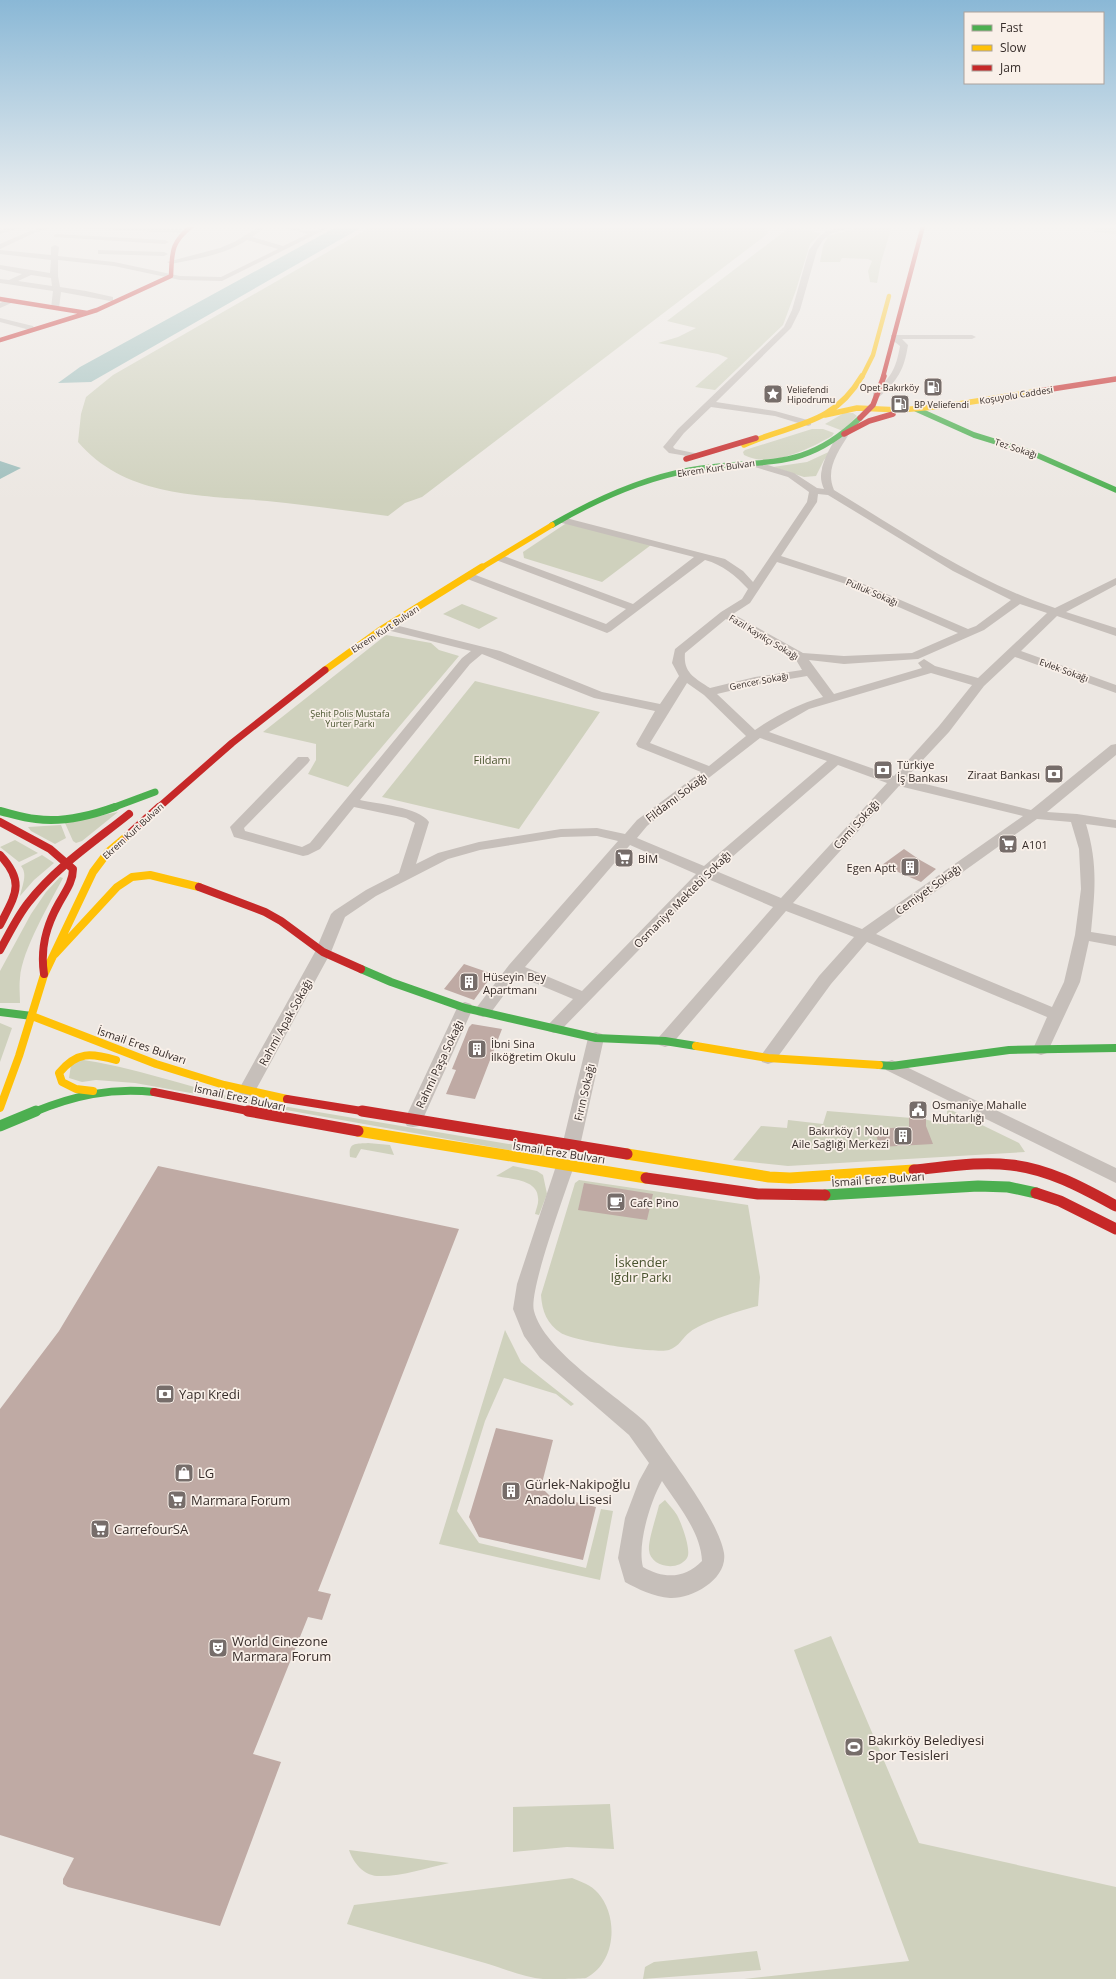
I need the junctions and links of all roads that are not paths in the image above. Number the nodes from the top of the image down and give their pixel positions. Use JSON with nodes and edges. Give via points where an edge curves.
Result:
{"nodes":[{"id":1,"x":58,"y":318,"type":"edge"},
{"id":2,"x":70,"y":318,"type":"edge"},
{"id":3,"x":792,"y":318,"type":"edge"},
{"id":4,"x":883,"y":318,"type":"edge"},
{"id":5,"x":899,"y":318,"type":"edge"},
{"id":6,"x":0,"y":320,"type":"edge"},
{"id":7,"x":30,"y":328,"type":"junction"},
{"id":8,"x":0,"y":337,"type":"edge"},
{"id":9,"x":894,"y":337,"type":"junction"},
{"id":10,"x":972,"y":337,"type":"dead end"},
{"id":11,"x":0,"y":340,"type":"edge"},
{"id":12,"x":1116,"y":379,"type":"edge"},
{"id":13,"x":708,"y":404,"type":"junction"},
{"id":14,"x":870,"y":409,"type":"junction"},
{"id":15,"x":915,"y":409,"type":"junction"},
{"id":16,"x":777,"y":415,"type":"junction"},
{"id":17,"x":825,"y":415,"type":"junction"},
{"id":18,"x":808,"y":423,"type":"junction"},
{"id":19,"x":785,"y":430,"type":"junction"},
{"id":20,"x":844,"y":434,"type":"junction"},
{"id":21,"x":756,"y":438,"type":"junction"},
{"id":22,"x":696,"y":456,"type":"junction"},
{"id":23,"x":674,"y":463,"type":"dead end"},
{"id":24,"x":751,"y":463,"type":"junction"},
{"id":25,"x":825,"y":474,"type":"junction"},
{"id":26,"x":791,"y":475,"type":"junction"},
{"id":27,"x":1116,"y":490,"type":"edge"},
{"id":28,"x":814,"y":491,"type":"junction"},
{"id":29,"x":830,"y":492,"type":"junction"},
{"id":30,"x":562,"y":520,"type":"junction"},
{"id":31,"x":703,"y":556,"type":"junction"},
{"id":32,"x":500,"y":558,"type":"junction"},
{"id":33,"x":776,"y":558,"type":"junction"},
{"id":34,"x":470,"y":576,"type":"junction"},
{"id":35,"x":1116,"y":581,"type":"edge"},
{"id":36,"x":754,"y":589,"type":"junction"},
{"id":37,"x":1019,"y":600,"type":"junction"},
{"id":38,"x":634,"y":608,"type":"junction"},
{"id":39,"x":1054,"y":613,"type":"junction"},
{"id":40,"x":725,"y":614,"type":"junction"},
{"id":41,"x":388,"y":627,"type":"junction"},
{"id":42,"x":1116,"y":632,"type":"edge"},
{"id":43,"x":967,"y":633,"type":"junction"},
{"id":44,"x":480,"y":650,"type":"junction"},
{"id":45,"x":1013,"y":652,"type":"junction"},
{"id":46,"x":800,"y":656,"type":"junction"},
{"id":47,"x":914,"y":656,"type":"junction"},
{"id":48,"x":931,"y":669,"type":"junction"},
{"id":49,"x":810,"y":672,"type":"junction"},
{"id":50,"x":684,"y":676,"type":"junction"},
{"id":51,"x":980,"y":683,"type":"junction"},
{"id":52,"x":1116,"y":689,"type":"edge"},
{"id":53,"x":708,"y":692,"type":"junction"},
{"id":54,"x":832,"y":699,"type":"junction"},
{"id":55,"x":662,"y":709,"type":"junction"},
{"id":56,"x":756,"y":734,"type":"junction"},
{"id":57,"x":1116,"y":748,"type":"edge"},
{"id":58,"x":303,"y":760,"type":"dead end"},
{"id":59,"x":835,"y":761,"type":"junction"},
{"id":60,"x":711,"y":771,"type":"junction"},
{"id":61,"x":895,"y":780,"type":"junction"},
{"id":62,"x":351,"y":802,"type":"junction"},
{"id":63,"x":0,"y":811,"type":"edge"},
{"id":64,"x":1034,"y":815,"type":"junction"},
{"id":65,"x":1077,"y":818,"type":"junction"},
{"id":66,"x":0,"y":822,"type":"edge"},
{"id":67,"x":1116,"y":824,"type":"edge"},
{"id":68,"x":14,"y":829,"type":"junction"},
{"id":69,"x":5,"y":838,"type":"dead end"},
{"id":70,"x":627,"y":839,"type":"junction"},
{"id":71,"x":0,"y":855,"type":"edge"},
{"id":72,"x":68,"y":862,"type":"junction"},
{"id":73,"x":706,"y":872,"type":"junction"},
{"id":74,"x":405,"y":876,"type":"junction"},
{"id":75,"x":783,"y":905,"type":"junction"},
{"id":76,"x":0,"y":925,"type":"edge"},
{"id":77,"x":864,"y":935,"type":"junction"},
{"id":78,"x":1083,"y":935,"type":"junction"},
{"id":79,"x":1116,"y":941,"type":"edge"},
{"id":80,"x":0,"y":950,"type":"edge"},
{"id":81,"x":323,"y":952,"type":"junction"},
{"id":82,"x":53,"y":956,"type":"junction"},
{"id":83,"x":515,"y":969,"type":"junction"},
{"id":84,"x":44,"y":975,"type":"junction"},
{"id":85,"x":584,"y":998,"type":"junction"},
{"id":86,"x":465,"y":1008,"type":"junction"},
{"id":87,"x":483,"y":1011,"type":"junction"},
{"id":88,"x":0,"y":1012,"type":"edge"},
{"id":89,"x":1057,"y":1015,"type":"junction"},
{"id":90,"x":32,"y":1016,"type":"junction"},
{"id":91,"x":554,"y":1027,"type":"junction"},
{"id":92,"x":596,"y":1038,"type":"junction"},
{"id":93,"x":665,"y":1041,"type":"junction"},
{"id":94,"x":1116,"y":1048,"type":"edge"},
{"id":95,"x":1041,"y":1049,"type":"junction"},
{"id":96,"x":768,"y":1058,"type":"junction"},
{"id":97,"x":892,"y":1066,"type":"junction"},
{"id":98,"x":191,"y":1075,"type":"junction"},
{"id":99,"x":247,"y":1091,"type":"junction"},
{"id":100,"x":98,"y":1092,"type":"junction"},
{"id":101,"x":0,"y":1108,"type":"edge"},
{"id":102,"x":413,"y":1121,"type":"junction"},
{"id":103,"x":0,"y":1126,"type":"edge"},
{"id":104,"x":572,"y":1146,"type":"junction"},
{"id":105,"x":566,"y":1166,"type":"junction"},
{"id":106,"x":1116,"y":1176,"type":"edge"},
{"id":107,"x":1116,"y":1206,"type":"edge"},
{"id":108,"x":1116,"y":1228,"type":"edge"},
{"id":109,"x":661,"y":1462,"type":"junction"}],
"edges":[{"from":1,"to":7,"type":"main road"},
{"from":2,"to":11,"type":"main road"},
{"from":3,"to":13,"type":"street","via":[[787,328]]},
{"from":4,"to":17,"type":"main road","via":[[872,361],[864,379],[850,398],[835,411]]},
{"from":5,"to":9,"type":"main road"},
{"from":6,"to":7,"type":"street"},
{"from":7,"to":8,"type":"main road"},
{"from":9,"to":10,"type":"street"},
{"from":9,"to":14,"type":"main road","via":[[887,367]]},
{"from":12,"to":15,"type":"main road","name":"Koşuyolu Caddesi"},
{"from":13,"to":16,"type":"street"},
{"from":13,"to":22,"type":"street","via":[[668,447],[672,451]]},
{"from":14,"to":15,"type":"main road"},
{"from":14,"to":17,"type":"main road","via":[[851,409]]},
{"from":14,"to":20,"type":"main road"},
{"from":15,"to":20,"type":"main road","via":[[869,421]]},
{"from":15,"to":27,"type":"main road","name":"Tez Sokağı","via":[[974,436],[1039,455]]},
{"from":16,"to":18,"type":"street"},
{"from":16,"to":19,"type":"street"},
{"from":17,"to":18,"type":"main road","name":"Ekrem Kurt Bulvarı"},
{"from":18,"to":19,"type":"main road","name":"Ekrem Kurt Bulvarı"},
{"from":18,"to":20,"type":"main road"},
{"from":19,"to":21,"type":"main road","name":"Ekrem Kurt Bulvarı"},
{"from":20,"to":24,"type":"main road","name":"Ekrem Kurt Bulvarı","via":[[805,455]]},
{"from":20,"to":25,"type":"street"},
{"from":21,"to":22,"type":"main road","name":"Ekrem Kurt Bulvarı"},
{"from":21,"to":24,"type":"main road","via":[[737,451],[738,455]]},
{"from":22,"to":23,"type":"main road","name":"Ekrem Kurt Bulvarı"},
{"from":24,"to":26,"type":"street"},
{"from":24,"to":30,"type":"main road","name":"Ekrem Kurt Bulvarı","via":[[690,470],[637,484],[603,497]]},
{"from":25,"to":26,"type":"street","via":[[810,479]]},
{"from":25,"to":29,"type":"street","via":[[825,483]]},
{"from":26,"to":28,"type":"street"},
{"from":28,"to":29,"type":"street"},
{"from":28,"to":33,"type":"street","via":[[812,502]]},
{"from":29,"to":37,"type":"street","via":[[957,569]]},
{"from":30,"to":31,"type":"street"},
{"from":30,"to":32,"type":"main road","name":"Ekrem Kurt Bulvarı"},
{"from":31,"to":36,"type":"street","via":[[721,561],[739,573]]},
{"from":31,"to":38,"type":"street"},
{"from":32,"to":34,"type":"main road","name":"Ekrem Kurt Bulvarı"},
{"from":32,"to":38,"type":"street"},
{"from":33,"to":36,"type":"street"},
{"from":33,"to":43,"type":"street","name":"Pulluk Sokağı","via":[[850,582]]},
{"from":34,"to":38,"type":"street","via":[[607,629]]},
{"from":34,"to":41,"type":"main road","name":"Ekrem Kurt Bulvarı"},
{"from":35,"to":39,"type":"street","name":"Cami Sokağı"},
{"from":36,"to":40,"type":"street","via":[[746,601]]},
{"from":37,"to":39,"type":"street"},
{"from":37,"to":43,"type":"street","via":[[980,628]]},
{"from":39,"to":42,"type":"street"},
{"from":39,"to":45,"type":"street","name":"Cami Sokağı"},
{"from":40,"to":46,"type":"street","name":"Fazıl Kayıkçı Sokağı"},
{"from":40,"to":50,"type":"street","via":[[679,652],[678,663]]},
{"from":41,"to":44,"type":"street"},
{"from":41,"to":82,"type":"main road","name":"Ekrem Kurt Bulvarı","via":[[344,655],[232,743],[108,852],[93,872]]},
{"from":43,"to":47,"type":"street"},
{"from":44,"to":55,"type":"street","via":[[598,695]]},
{"from":44,"to":62,"type":"street","via":[[466,660]]},
{"from":45,"to":51,"type":"street","name":"Cami Sokağı"},
{"from":45,"to":52,"type":"street","name":"Evlek Sokağı"},
{"from":46,"to":47,"type":"street","via":[[844,660]]},
{"from":46,"to":49,"type":"street","name":"Fazıl Kayıkçı Sokağı"},
{"from":47,"to":48,"type":"street"},
{"from":48,"to":51,"type":"street"},
{"from":48,"to":54,"type":"street","name":"Fildamı Sokağı"},
{"from":49,"to":53,"type":"street","name":"Gencer Sokağı"},
{"from":49,"to":54,"type":"street","name":"Fazıl Kayıkçı Sokağı"},
{"from":50,"to":53,"type":"street"},
{"from":50,"to":55,"type":"street"},
{"from":51,"to":61,"type":"street","name":"Cami Sokağı","via":[[944,729]]},
{"from":53,"to":56,"type":"street"},
{"from":54,"to":56,"type":"street","name":"Fildamı Sokağı","via":[[805,706]]},
{"from":55,"to":60,"type":"street","via":[[643,744]]},
{"from":56,"to":59,"type":"street"},
{"from":56,"to":60,"type":"street","name":"Fildamı Sokağı"},
{"from":57,"to":64,"type":"street","name":"Cemiyet Sokağı"},
{"from":58,"to":62,"type":"street","via":[[237,827],[239,834],[303,852],[315,846]]},
{"from":59,"to":61,"type":"street"},
{"from":59,"to":73,"type":"street","name":"Osmaniye Mektebi Sokağı"},
{"from":60,"to":70,"type":"street","name":"Fildamı Sokağı","via":[[660,807]]},
{"from":61,"to":64,"type":"street"},
{"from":61,"to":75,"type":"street","name":"Cami Sokağı"},
{"from":62,"to":74,"type":"street","via":[[411,815],[422,822]]},
{"from":63,"to":72,"type":"main road","name":"Ekrem Kurt Bulvarı","via":[[43,820],[63,819],[96,813],[158,790]]},
{"from":64,"to":65,"type":"street"},
{"from":64,"to":77,"type":"street","name":"Cemiyet Sokağı"},
{"from":65,"to":67,"type":"street"},
{"from":65,"to":78,"type":"street","via":[[1086,849],[1088,888]]},
{"from":66,"to":68,"type":"main road"},
{"from":68,"to":69,"type":"main road"},
{"from":68,"to":72,"type":"main road"},
{"from":70,"to":73,"type":"street","name":"Rahmi Apak Sokağı"},
{"from":70,"to":74,"type":"street","name":"Rahmi Apak Sokağı","via":[[597,832],[561,833],[520,839],[479,846],[443,856]]},
{"from":70,"to":83,"type":"street","name":"Fildamı Sokağı"},
{"from":71,"to":76,"type":"main road","via":[[13,868],[17,889]]},
{"from":72,"to":80,"type":"main road","name":"Ekrem Kurt Bulvarı","via":[[40,889]]},
{"from":72,"to":84,"type":"main road","via":[[73,869],[73,878],[49,922],[42,944],[40,961]]},
{"from":73,"to":75,"type":"street","name":"Rahmi Apak Sokağı"},
{"from":73,"to":85,"type":"street","name":"Osmaniye Mektebi Sokağı"},
{"from":74,"to":81,"type":"street","name":"Rahmi Apak Sokağı","via":[[371,893],[339,914]]},
{"from":75,"to":77,"type":"street","name":"Rahmi Apak Sokağı"},
{"from":75,"to":93,"type":"street","name":"Cami Sokağı"},
{"from":77,"to":89,"type":"street","name":"Rahmi Apak Sokağı"},
{"from":77,"to":96,"type":"street","name":"Cemiyet Sokağı","via":[[825,980]]},
{"from":78,"to":79,"type":"street"},
{"from":78,"to":89,"type":"street","via":[[1072,982]]},
{"from":81,"to":82,"type":"main road","via":[[265,912],[210,890],[150,875],[132,877],[117,887]]},
{"from":81,"to":86,"type":"main road","via":[[391,982]]},
{"from":81,"to":99,"type":"street","name":"Rahmi Apak Sokağı"},
{"from":82,"to":84,"type":"main road","name":"Ekrem Kurt Bulvarı"},
{"from":83,"to":85,"type":"street"},
{"from":83,"to":87,"type":"street","name":"Fildamı Sokağı"},
{"from":84,"to":90,"type":"main road","name":"Ekrem Kurt Bulvarı"},
{"from":85,"to":91,"type":"street","name":"Osmaniye Mektebi Sokağı"},
{"from":86,"to":87,"type":"main road"},
{"from":86,"to":102,"type":"street","name":"Rahmi Paşa Sokağı"},
{"from":87,"to":91,"type":"main road"},
{"from":88,"to":90,"type":"main road","name":"İsmail Eres Bulvarı"},
{"from":89,"to":95,"type":"street"},
{"from":90,"to":98,"type":"main road","name":"İsmail Eres Bulvarı","via":[[123,1053]]},
{"from":90,"to":101,"type":"main road","name":"Ekrem Kurt Bulvarı"},
{"from":91,"to":92,"type":"main road"},
{"from":92,"to":93,"type":"main road"},
{"from":92,"to":104,"type":"street","name":"Fırın Sokağı"},
{"from":93,"to":96,"type":"main road"},
{"from":94,"to":95,"type":"main road"},
{"from":95,"to":97,"type":"main road","via":[[1009,1050]]},
{"from":96,"to":97,"type":"main road"},
{"from":97,"to":106,"type":"street"},
{"from":98,"to":99,"type":"main road","name":"İsmail Eres Bulvarı"},
{"from":98,"to":100,"type":"main road","via":[[91,1054],[82,1054],[64,1065],[59,1073],[62,1082],[76,1089]]},
{"from":99,"to":102,"type":"main road","name":"İsmail Erez Bulvarı"},
{"from":100,"to":103,"type":"main road","name":"İsmail Erez Bulvarı","via":[[54,1103]]},
{"from":100,"to":105,"type":"main road","name":"İsmail Erez Bulvarı","via":[[142,1090],[165,1093],[282,1118]]},
{"from":102,"to":104,"type":"main road","name":"İsmail Erez Bulvarı"},
{"from":104,"to":105,"type":"main road"},
{"from":104,"to":107,"type":"main road","name":"İsmail Erez Bulvarı","via":[[769,1177],[790,1178],[1008,1164],[1045,1171]]},
{"from":105,"to":108,"type":"main road","name":"İsmail Erez Bulvarı","via":[[793,1197],[959,1186],[999,1187],[1025,1190],[1060,1201]]},
{"from":105,"to":109,"type":"street","via":[[524,1295],[523,1309],[531,1330],[547,1352],[637,1428]]},
{"from":109,"to":109,"type":"street","via":[[696,1517],[713,1551],[713,1562],[704,1574],[687,1584],[668,1587],[648,1583],[633,1574],[629,1558],[636,1518],[650,1481]]}]}
